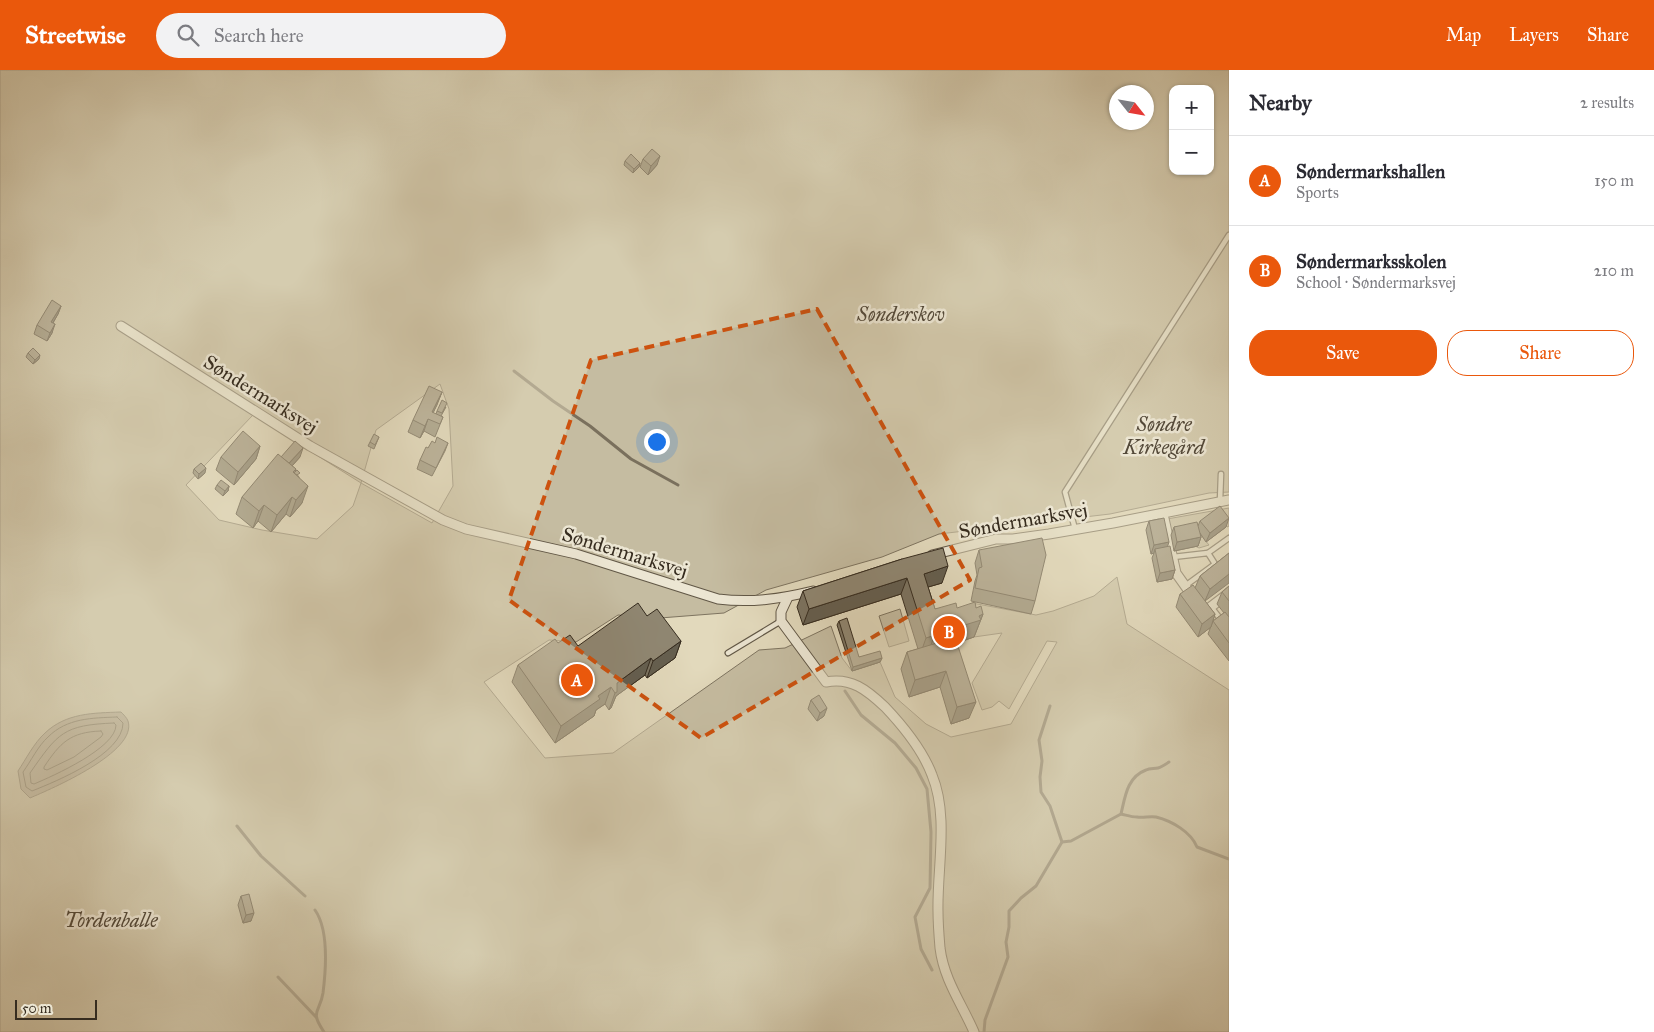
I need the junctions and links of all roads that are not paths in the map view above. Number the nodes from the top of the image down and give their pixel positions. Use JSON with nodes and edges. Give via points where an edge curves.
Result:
{"nodes":[{"id":1,"x":1229,"y":235,"type":"edge"},
{"id":2,"x":121,"y":326,"type":"dead end"},
{"id":3,"x":1221,"y":474,"type":"dead end"},
{"id":4,"x":1225,"y":500,"type":"edge"},
{"id":5,"x":1163,"y":514,"type":"junction"},
{"id":6,"x":1075,"y":529,"type":"junction"},
{"id":7,"x":1229,"y":538,"type":"edge"},
{"id":8,"x":1208,"y":553,"type":"junction"},
{"id":9,"x":926,"y":557,"type":"edge"},
{"id":10,"x":1172,"y":557,"type":"junction"},
{"id":11,"x":1184,"y":586,"type":"junction"},
{"id":12,"x":824,"y":588,"type":"edge"},
{"id":13,"x":1229,"y":593,"type":"edge"},
{"id":14,"x":788,"y":597,"type":"junction"},
{"id":15,"x":1211,"y":607,"type":"junction"},
{"id":16,"x":781,"y":621,"type":"junction"},
{"id":17,"x":1229,"y":630,"type":"edge"},
{"id":18,"x":728,"y":653,"type":"dead end"},
{"id":19,"x":974,"y":1032,"type":"edge"}],
"edges":[{"from":1,"to":6,"type":"lane","via":[[1065,492]]},
{"from":2,"to":14,"type":"street","name":"Søndermarksvej","via":[[310,446],[443,520],[466,529],[576,554],[718,599],[742,602]]},
{"from":3,"to":4,"type":"lane"},
{"from":4,"to":5,"type":"street","name":"Søndermarksvej"},
{"from":5,"to":6,"type":"street","name":"Søndermarksvej"},
{"from":5,"to":10,"type":"street"},
{"from":6,"to":9,"type":"street","name":"Søndermarksvej","via":[[996,539]]},
{"from":7,"to":8,"type":"lane"},
{"from":8,"to":10,"type":"lane"},
{"from":8,"to":11,"type":"lane","via":[[1215,564]]},
{"from":10,"to":11,"type":"street"},
{"from":11,"to":15,"type":"street","via":[[1204,612]]},
{"from":12,"to":14,"type":"street","name":"Søndermarksvej"},
{"from":13,"to":15,"type":"street"},
{"from":14,"to":16,"type":"street","via":[[781,612]]},
{"from":15,"to":17,"type":"lane"},
{"from":16,"to":18,"type":"lane"},
{"from":16,"to":19,"type":"street","via":[[826,682],[852,683],[875,698],[894,717],[932,776],[939,800],[941,831],[940,950],[949,984]]}]}
